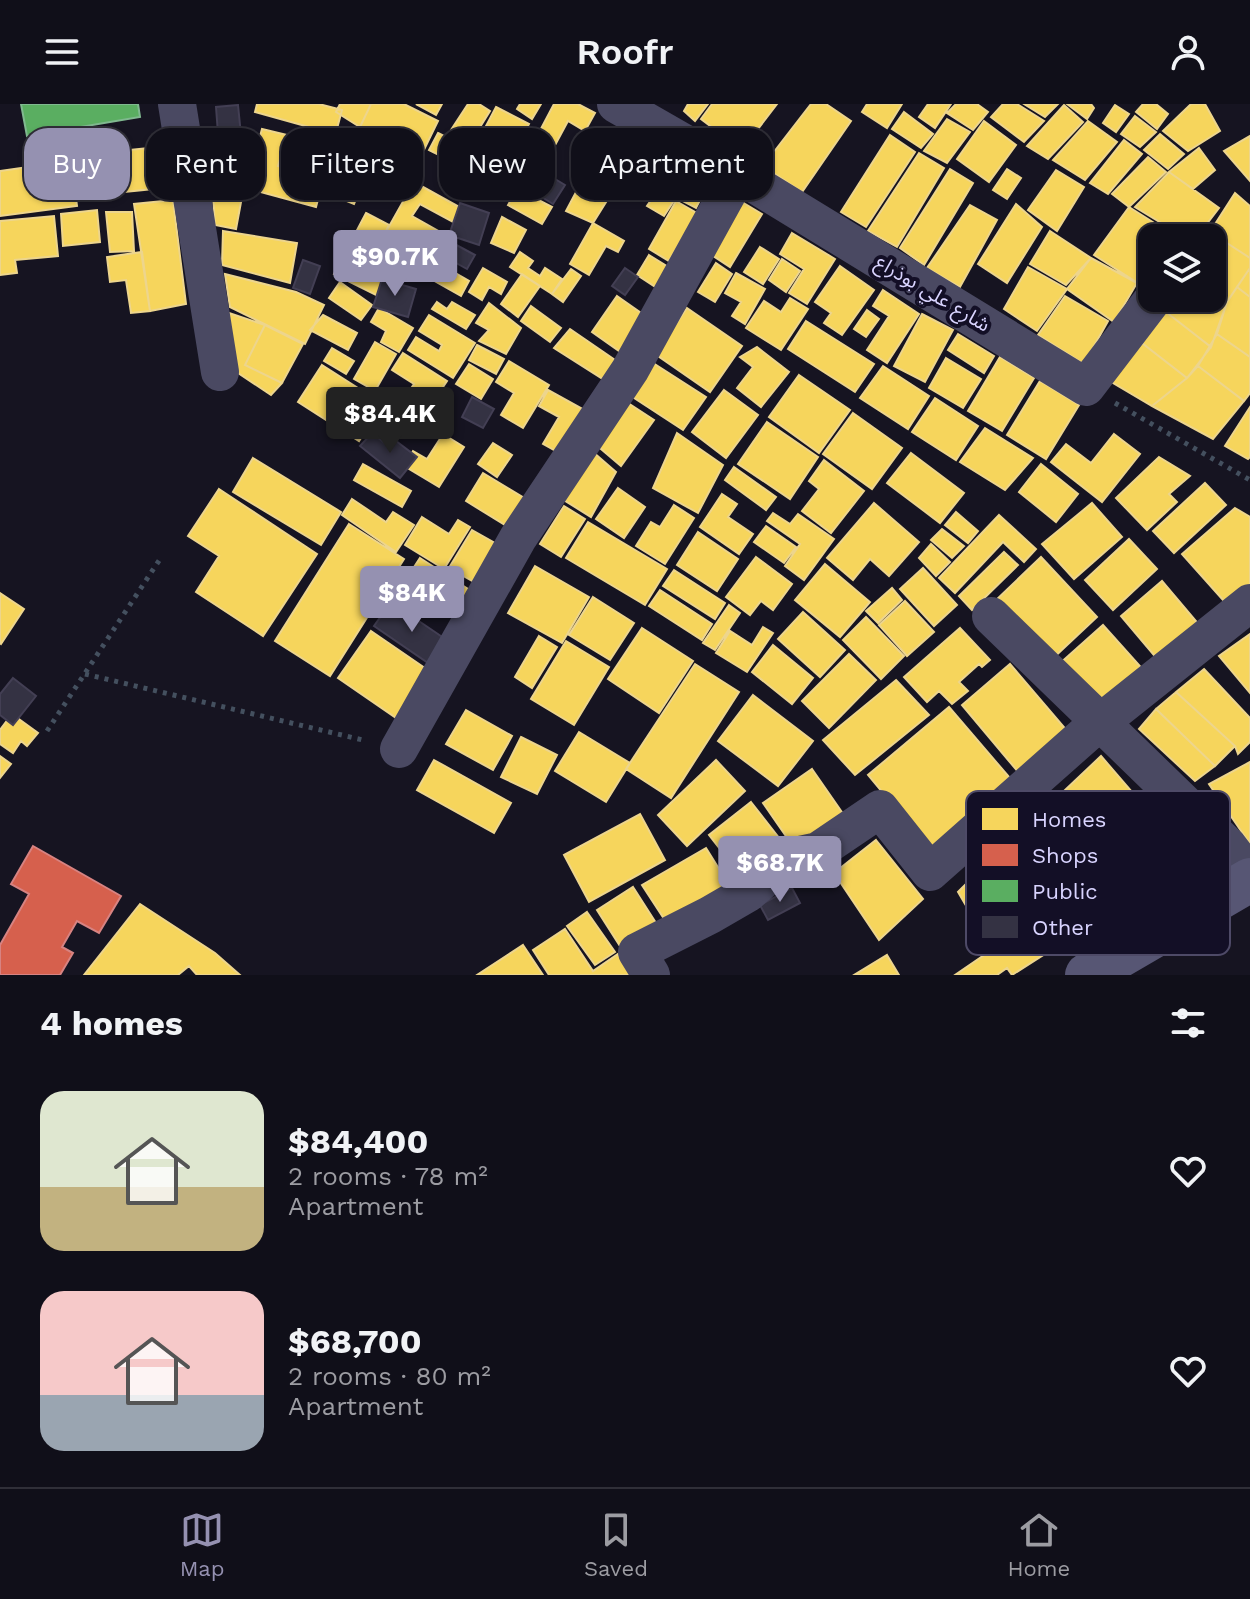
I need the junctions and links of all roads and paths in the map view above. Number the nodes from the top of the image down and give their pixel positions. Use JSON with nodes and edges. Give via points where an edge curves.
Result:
{"nodes":[{"id":1,"x":177,"y":104,"type":"edge"},
{"id":2,"x":616,"y":104,"type":"edge"},
{"id":3,"x":674,"y":118,"type":"edge"},
{"id":4,"x":773,"y":195,"type":"edge"},
{"id":5,"x":724,"y":200,"type":"edge"},
{"id":6,"x":1143,"y":312,"type":"edge"},
{"id":7,"x":220,"y":372,"type":"dead end"},
{"id":8,"x":1086,"y":387,"type":"junction"},
{"id":9,"x":1250,"y":480,"type":"edge"},
{"id":10,"x":162,"y":556,"type":"dead end"},
{"id":11,"x":1250,"y":603,"type":"edge"},
{"id":12,"x":991,"y":616,"type":"dead end"},
{"id":13,"x":85,"y":674,"type":"junction"},
{"id":14,"x":1101,"y":721,"type":"junction"},
{"id":15,"x":47,"y":731,"type":"dead end"},
{"id":16,"x":399,"y":749,"type":"joint"},
{"id":17,"x":1022,"y":791,"type":"edge"},
{"id":18,"x":1172,"y":791,"type":"edge"},
{"id":19,"x":966,"y":840,"type":"edge"},
{"id":20,"x":1230,"y":849,"type":"edge"},
{"id":21,"x":1250,"y":878,"type":"edge"},
{"id":22,"x":1230,"y":890,"type":"edge"},
{"id":23,"x":1121,"y":955,"type":"edge"},
{"id":24,"x":651,"y":975,"type":"edge"},
{"id":25,"x":1087,"y":975,"type":"edge"}],
"edges":[{"from":1,"to":7,"type":"street"},
{"from":2,"to":3,"type":"street","name":"شارع علي بوذراع"},
{"from":4,"to":8,"type":"street","name":"شارع علي بوذراع"},
{"from":5,"to":16,"type":"street","via":[[652,333],[518,538]]},
{"from":6,"to":8,"type":"street"},
{"from":8,"to":9,"type":"path"},
{"from":10,"to":13,"type":"path"},
{"from":11,"to":14,"type":"street"},
{"from":12,"to":14,"type":"street"},
{"from":13,"to":15,"type":"path"},
{"from":13,"to":16,"type":"path"},
{"from":14,"to":17,"type":"street"},
{"from":14,"to":18,"type":"street"},
{"from":19,"to":24,"type":"street","via":[[930,872],[880,809],[818,851],[790,857],[748,893],[637,952]]},
{"from":20,"to":21,"type":"street"},
{"from":21,"to":22,"type":"main road"},
{"from":23,"to":25,"type":"main road"}]}
